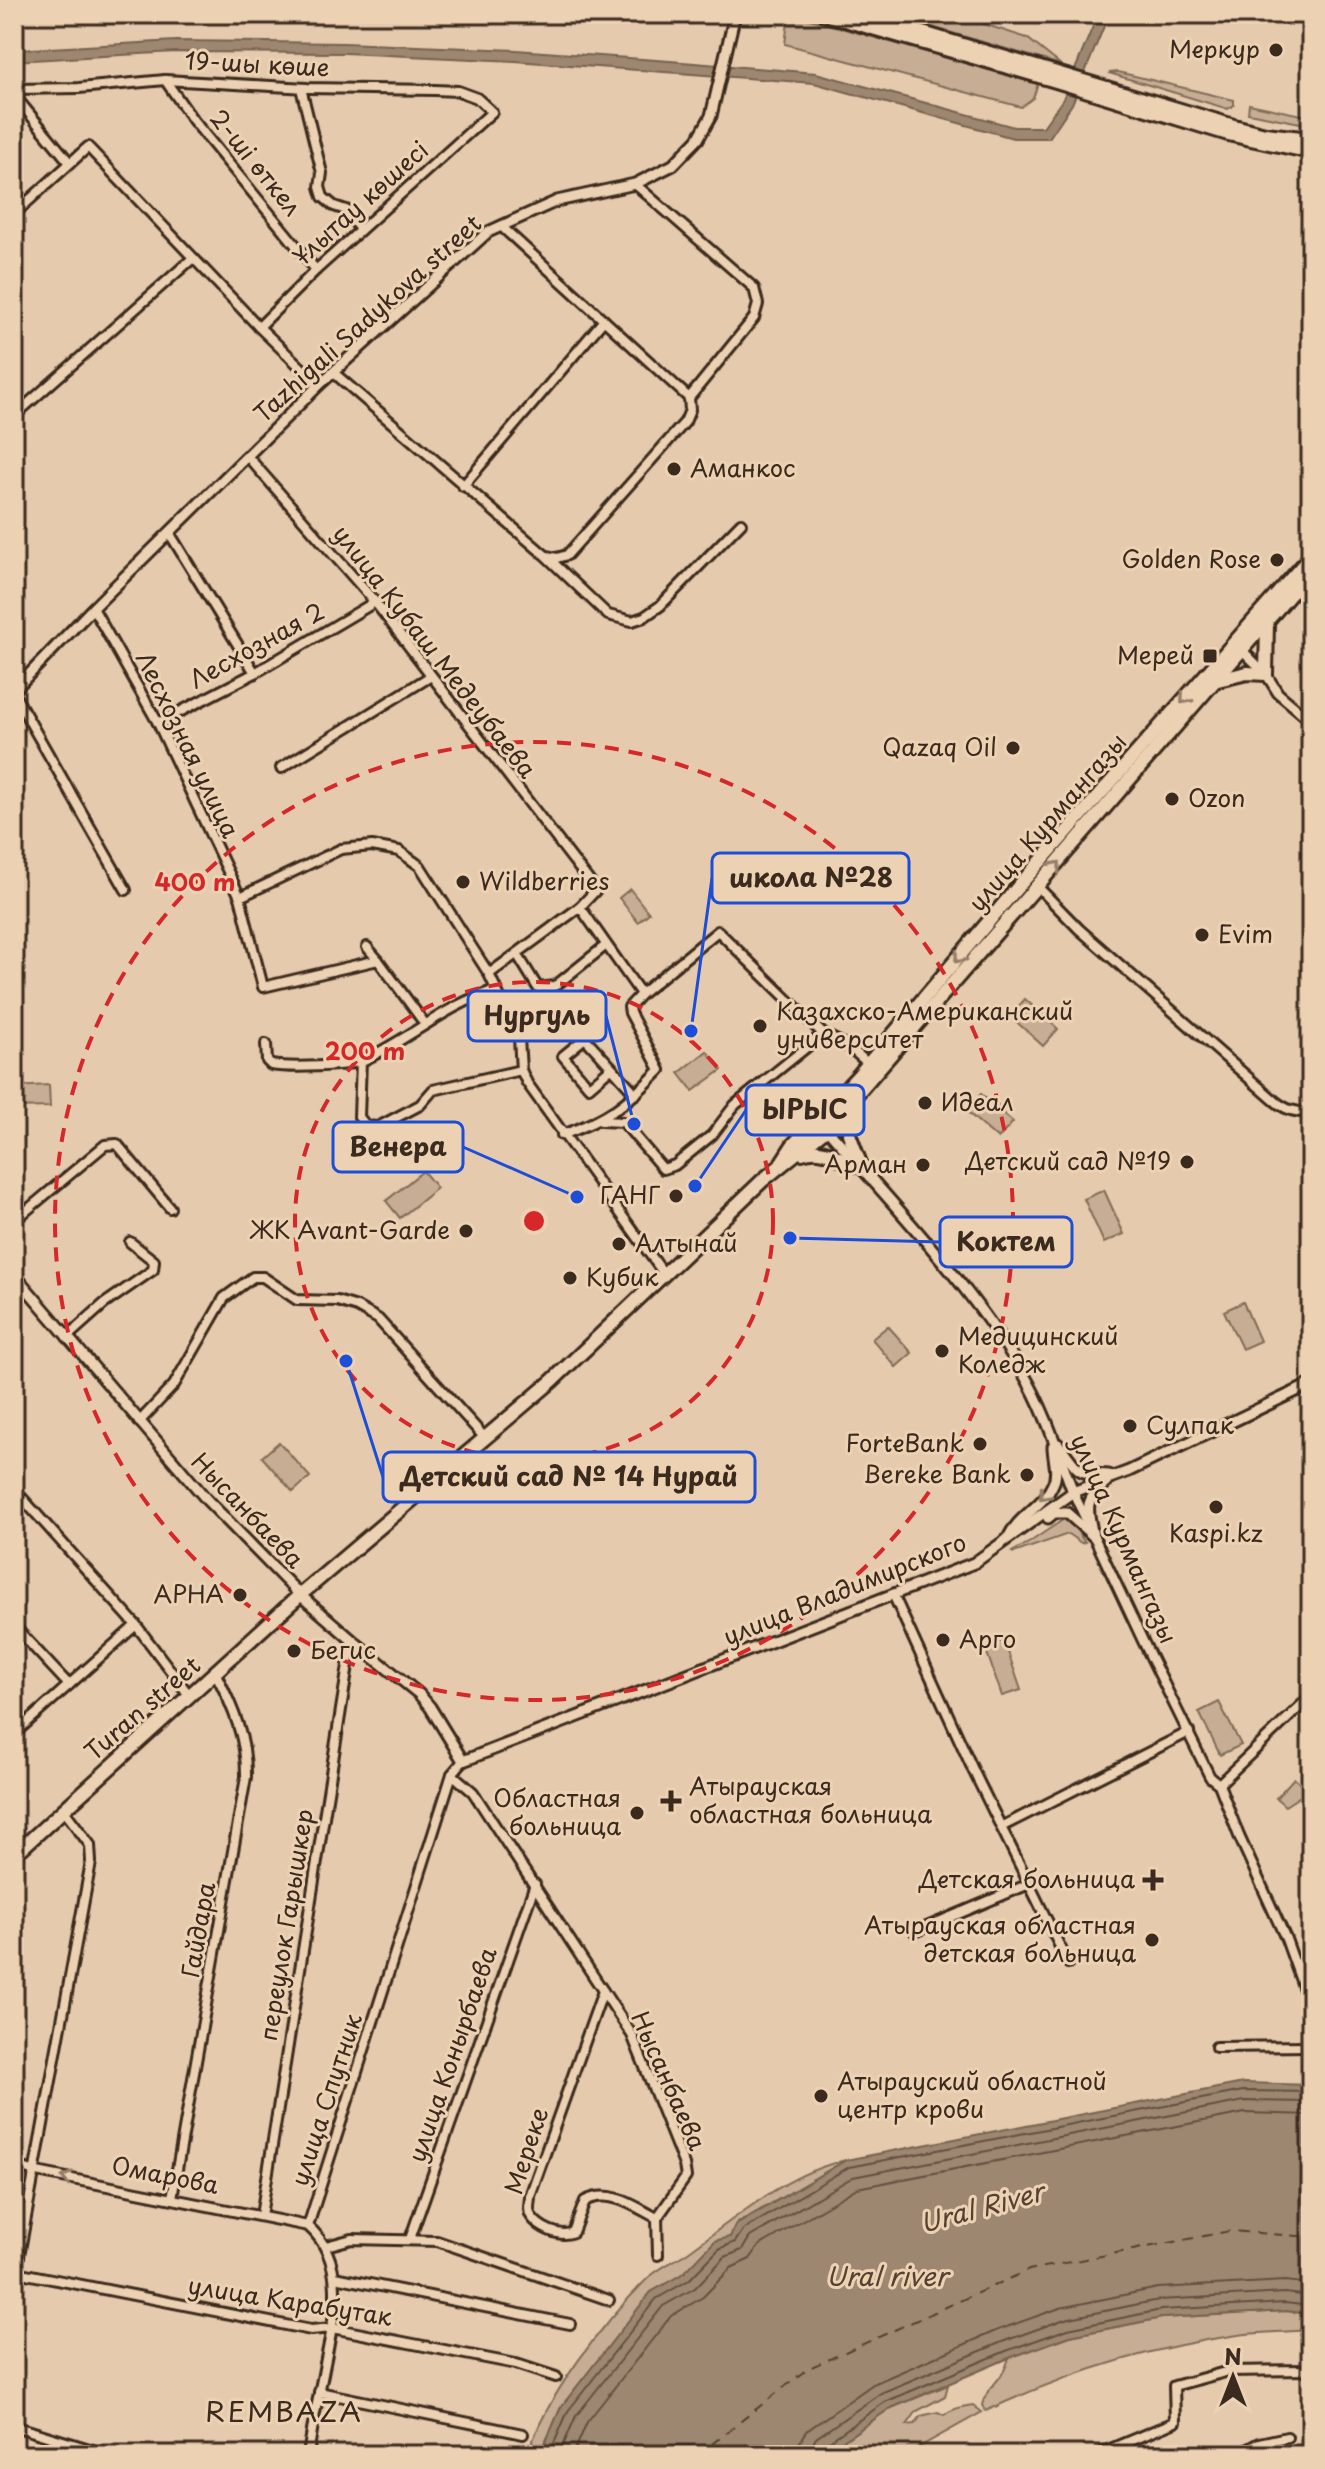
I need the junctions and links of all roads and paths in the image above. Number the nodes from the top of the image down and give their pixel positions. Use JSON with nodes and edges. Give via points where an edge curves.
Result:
{"nodes":[{"id":1,"x":735,"y":14,"type":"edge"},
{"id":2,"x":824,"y":14,"type":"edge"},
{"id":3,"x":859,"y":14,"type":"edge"},
{"id":4,"x":1057,"y":76,"type":"junction"},
{"id":5,"x":165,"y":80,"type":"junction"},
{"id":6,"x":301,"y":88,"type":"junction"},
{"id":7,"x":14,"y":89,"type":"edge"},
{"id":8,"x":1100,"y":89,"type":"junction"},
{"id":9,"x":14,"y":95,"type":"edge"},
{"id":10,"x":492,"y":112,"type":"joint"},
{"id":11,"x":1311,"y":139,"type":"edge"},
{"id":12,"x":1311,"y":152,"type":"edge"},
{"id":13,"x":70,"y":163,"type":"junction"},
{"id":14,"x":635,"y":184,"type":"junction"},
{"id":15,"x":14,"y":214,"type":"edge"},
{"id":16,"x":501,"y":226,"type":"junction"},
{"id":17,"x":360,"y":230,"type":"junction"},
{"id":18,"x":193,"y":258,"type":"junction"},
{"id":19,"x":316,"y":270,"type":"junction"},
{"id":20,"x":604,"y":320,"type":"junction"},
{"id":21,"x":259,"y":327,"type":"junction"},
{"id":22,"x":334,"y":373,"type":"junction"},
{"id":23,"x":319,"y":385,"type":"junction"},
{"id":24,"x":689,"y":398,"type":"junction"},
{"id":25,"x":14,"y":416,"type":"edge"},
{"id":26,"x":248,"y":457,"type":"junction"},
{"id":27,"x":463,"y":486,"type":"junction"},
{"id":28,"x":741,"y":523,"type":"dead end"},
{"id":29,"x":170,"y":534,"type":"junction"},
{"id":30,"x":546,"y":556,"type":"junction"},
{"id":31,"x":1311,"y":556,"type":"edge"},
{"id":32,"x":1311,"y":570,"type":"edge"},
{"id":33,"x":1292,"y":585,"type":"junction"},
{"id":34,"x":375,"y":602,"type":"junction"},
{"id":35,"x":93,"y":608,"type":"junction"},
{"id":36,"x":1267,"y":623,"type":"junction"},
{"id":37,"x":1238,"y":646,"type":"junction"},
{"id":38,"x":255,"y":673,"type":"junction"},
{"id":39,"x":1266,"y":674,"type":"junction"},
{"id":40,"x":431,"y":676,"type":"junction"},
{"id":41,"x":1218,"y":680,"type":"junction"},
{"id":42,"x":14,"y":692,"type":"edge"},
{"id":43,"x":1311,"y":721,"type":"edge"},
{"id":44,"x":158,"y":723,"type":"junction"},
{"id":45,"x":281,"y":768,"type":"dead end"},
{"id":46,"x":1038,"y":887,"type":"junction"},
{"id":47,"x":126,"y":890,"type":"dead end"},
{"id":48,"x":240,"y":897,"type":"junction"},
{"id":49,"x":580,"y":907,"type":"junction"},
{"id":50,"x":605,"y":946,"type":"junction"},
{"id":51,"x":367,"y":947,"type":"dead end"},
{"id":52,"x":517,"y":954,"type":"junction"},
{"id":53,"x":378,"y":960,"type":"junction"},
{"id":54,"x":489,"y":974,"type":"junction"},
{"id":55,"x":496,"y":990,"type":"junction"},
{"id":56,"x":641,"y":994,"type":"junction"},
{"id":57,"x":425,"y":1024,"type":"junction"},
{"id":58,"x":823,"y":1034,"type":"junction"},
{"id":59,"x":266,"y":1044,"type":"dead end"},
{"id":60,"x":361,"y":1061,"type":"junction"},
{"id":61,"x":874,"y":1067,"type":"junction"},
{"id":62,"x":611,"y":1068,"type":"junction"},
{"id":63,"x":521,"y":1070,"type":"junction"},
{"id":64,"x":636,"y":1094,"type":"junction"},
{"id":65,"x":854,"y":1097,"type":"junction"},
{"id":66,"x":1311,"y":1112,"type":"edge"},
{"id":67,"x":600,"y":1121,"type":"junction"},
{"id":68,"x":823,"y":1123,"type":"junction"},
{"id":69,"x":562,"y":1135,"type":"junction"},
{"id":70,"x":799,"y":1154,"type":"junction"},
{"id":71,"x":781,"y":1164,"type":"junction"},
{"id":72,"x":861,"y":1166,"type":"junction"},
{"id":73,"x":170,"y":1208,"type":"dead end"},
{"id":74,"x":14,"y":1221,"type":"edge"},
{"id":75,"x":130,"y":1242,"type":"dead end"},
{"id":76,"x":14,"y":1274,"type":"edge"},
{"id":77,"x":664,"y":1274,"type":"junction"},
{"id":78,"x":67,"y":1337,"type":"junction"},
{"id":79,"x":1311,"y":1384,"type":"edge"},
{"id":80,"x":139,"y":1422,"type":"junction"},
{"id":81,"x":485,"y":1438,"type":"junction"},
{"id":82,"x":1054,"y":1439,"type":"junction"},
{"id":83,"x":1116,"y":1476,"type":"junction"},
{"id":84,"x":14,"y":1490,"type":"edge"},
{"id":85,"x":1073,"y":1492,"type":"junction"},
{"id":86,"x":1093,"y":1536,"type":"junction"},
{"id":87,"x":1007,"y":1541,"type":"junction"},
{"id":88,"x":893,"y":1594,"type":"junction"},
{"id":89,"x":300,"y":1595,"type":"junction"},
{"id":90,"x":136,"y":1625,"type":"junction"},
{"id":91,"x":14,"y":1626,"type":"edge"},
{"id":92,"x":352,"y":1640,"type":"junction"},
{"id":93,"x":216,"y":1674,"type":"junction"},
{"id":94,"x":69,"y":1685,"type":"junction"},
{"id":95,"x":189,"y":1695,"type":"junction"},
{"id":96,"x":1311,"y":1696,"type":"edge"},
{"id":97,"x":1189,"y":1732,"type":"junction"},
{"id":98,"x":14,"y":1734,"type":"edge"},
{"id":99,"x":463,"y":1761,"type":"junction"},
{"id":100,"x":452,"y":1774,"type":"junction"},
{"id":101,"x":1219,"y":1784,"type":"junction"},
{"id":102,"x":63,"y":1809,"type":"junction"},
{"id":103,"x":1001,"y":1827,"type":"junction"},
{"id":104,"x":14,"y":1855,"type":"edge"},
{"id":105,"x":535,"y":1884,"type":"junction"},
{"id":106,"x":1029,"y":1884,"type":"junction"},
{"id":107,"x":915,"y":1932,"type":"dead end"},
{"id":108,"x":1068,"y":1963,"type":"dead end"},
{"id":109,"x":603,"y":1991,"type":"junction"},
{"id":110,"x":1311,"y":2009,"type":"edge"},
{"id":111,"x":1311,"y":2046,"type":"edge"},
{"id":112,"x":1216,"y":2047,"type":"dead end"},
{"id":113,"x":14,"y":2165,"type":"edge"},
{"id":114,"x":32,"y":2171,"type":"junction"},
{"id":115,"x":172,"y":2198,"type":"junction"},
{"id":116,"x":261,"y":2216,"type":"junction"},
{"id":117,"x":657,"y":2218,"type":"junction"},
{"id":118,"x":308,"y":2226,"type":"junction"},
{"id":119,"x":410,"y":2239,"type":"junction"},
{"id":120,"x":326,"y":2246,"type":"junction"},
{"id":121,"x":658,"y":2255,"type":"dead end"},
{"id":122,"x":16,"y":2272,"type":"junction"},
{"id":123,"x":335,"y":2277,"type":"junction"},
{"id":124,"x":14,"y":2283,"type":"edge"},
{"id":125,"x":609,"y":2300,"type":"dead end"},
{"id":126,"x":570,"y":2324,"type":"dead end"},
{"id":127,"x":332,"y":2328,"type":"junction"},
{"id":128,"x":1311,"y":2370,"type":"edge"},
{"id":129,"x":556,"y":2377,"type":"dead end"},
{"id":130,"x":319,"y":2392,"type":"junction"},
{"id":131,"x":14,"y":2426,"type":"edge"},
{"id":132,"x":523,"y":2434,"type":"dead end"},
{"id":133,"x":1287,"y":2437,"type":"dead end"},
{"id":134,"x":109,"y":2455,"type":"edge"},
{"id":135,"x":308,"y":2455,"type":"edge"},
{"id":136,"x":1096,"y":2455,"type":"edge"},
{"id":137,"x":1237,"y":2455,"type":"edge"}],
"edges":[{"from":1,"to":14,"type":"street","name":"Tazhigali Sadykova street","via":[[711,116],[698,139],[673,165]]},
{"from":2,"to":4,"type":"main road"},
{"from":3,"to":4,"type":"main road"},
{"from":4,"to":8,"type":"main road"},
{"from":5,"to":6,"type":"street","name":"19-шы көше"},
{"from":5,"to":7,"type":"street","name":"19-шы көше"},
{"from":5,"to":19,"type":"street","name":"2-шi өткел"},
{"from":6,"to":10,"type":"street","name":"19-шы көше","via":[[458,91],[477,98]]},
{"from":6,"to":17,"type":"street","via":[[323,197],[346,210]]},
{"from":8,"to":11,"type":"main road","via":[[1265,134]]},
{"from":8,"to":12,"type":"main road","via":[[1228,134]]},
{"from":9,"to":13,"type":"street"},
{"from":10,"to":17,"type":"street","name":"Ұлытау көшесi"},
{"from":13,"to":15,"type":"street"},
{"from":13,"to":18,"type":"street","via":[[88,147]]},
{"from":14,"to":16,"type":"street","name":"Tazhigali Sadykova street","via":[[557,201]]},
{"from":14,"to":24,"type":"street","via":[[754,288],[754,318]]},
{"from":16,"to":20,"type":"street"},
{"from":16,"to":22,"type":"street","name":"Tazhigali Sadykova street","via":[[488,232]]},
{"from":17,"to":19,"type":"street","name":"Ұлытау көшесi"},
{"from":18,"to":21,"type":"street"},
{"from":18,"to":25,"type":"street"},
{"from":19,"to":21,"type":"street","name":"Ұлытау көшесi"},
{"from":20,"to":24,"type":"street"},
{"from":20,"to":27,"type":"street"},
{"from":21,"to":23,"type":"street"},
{"from":22,"to":23,"type":"street","name":"Tazhigali Sadykova street"},
{"from":22,"to":27,"type":"street"},
{"from":23,"to":26,"type":"street","name":"Tazhigali Sadykova street"},
{"from":24,"to":30,"type":"street","via":[[685,422],[567,555]]},
{"from":26,"to":29,"type":"street","name":"Tazhigali Sadykova street"},
{"from":26,"to":34,"type":"street","name":"улица Кубаш Медеубаева"},
{"from":27,"to":30,"type":"street"},
{"from":28,"to":30,"type":"street","via":[[660,606],[632,621],[608,615]]},
{"from":29,"to":35,"type":"street","name":"Tazhigali Sadykova street"},
{"from":29,"to":38,"type":"street"},
{"from":31,"to":33,"type":"main road","name":"улица Курмангазы"},
{"from":32,"to":33,"type":"main road","name":"улица Курмангазы"},
{"from":33,"to":36,"type":"main road","name":"улица Курмангазы"},
{"from":33,"to":37,"type":"main road","name":"улица Курмангазы"},
{"from":34,"to":38,"type":"street","name":"Лесхозная 2"},
{"from":34,"to":40,"type":"street","name":"улица Кубаш Медеубаева"},
{"from":35,"to":42,"type":"street","name":"Tazhigali Sadykova street"},
{"from":35,"to":44,"type":"street","name":"Лесхозная улица"},
{"from":36,"to":37,"type":"main road","name":"улица Курмангазы"},
{"from":36,"to":39,"type":"main road"},
{"from":37,"to":39,"type":"street"},
{"from":37,"to":41,"type":"main road","name":"улица Курмангазы"},
{"from":37,"to":61,"type":"main road","name":"улица Курмангазы","one_way":true,"via":[[1017,888]]},
{"from":38,"to":44,"type":"street","name":"Лесхозная 2"},
{"from":39,"to":41,"type":"main road"},
{"from":39,"to":43,"type":"street","via":[[1278,693]]},
{"from":40,"to":45,"type":"street"},
{"from":40,"to":49,"type":"street","name":"улица Кубаш Медеубаева","via":[[596,890]]},
{"from":46,"to":41,"type":"main road","name":"улица Курмангазы","one_way":true},
{"from":42,"to":47,"type":"street"},
{"from":44,"to":48,"type":"street","name":"Лесхозная улица"},
{"from":46,"to":61,"type":"main road","name":"улица Курмангазы"},
{"from":46,"to":66,"type":"street","via":[[1263,1091],[1284,1108]]},
{"from":48,"to":53,"type":"street","name":"Лесхозная улица","via":[[263,987]]},
{"from":48,"to":54,"type":"street","via":[[341,849],[372,846],[399,851],[420,866]]},
{"from":49,"to":50,"type":"street"},
{"from":49,"to":52,"type":"street"},
{"from":50,"to":52,"type":"street","via":[[546,989],[538,988]]},
{"from":50,"to":56,"type":"street"},
{"from":51,"to":53,"type":"street"},
{"from":52,"to":54,"type":"street"},
{"from":53,"to":57,"type":"street"},
{"from":54,"to":55,"type":"street"},
{"from":55,"to":57,"type":"street","via":[[471,997]]},
{"from":55,"to":63,"type":"street","via":[[519,1038]]},
{"from":56,"to":58,"type":"street","via":[[718,931]]},
{"from":56,"to":64,"type":"street","via":[[630,1013],[660,1070]]},
{"from":57,"to":60,"type":"street"},
{"from":58,"to":61,"type":"street"},
{"from":58,"to":67,"type":"street","via":[[735,1105],[712,1135],[675,1165],[663,1169],[623,1122]]},
{"from":59,"to":60,"type":"street","via":[[267,1061],[286,1068]]},
{"from":60,"to":63,"type":"street","via":[[359,1117],[366,1126],[378,1127],[420,1105],[433,1090]]},
{"from":61,"to":65,"type":"main road","name":"улица Курмангазы"},
{"from":61,"to":68,"type":"main road","name":"улица Курмангазы"},
{"from":62,"to":62,"type":"street","via":[[585,1038],[563,1056],[589,1087]]},
{"from":62,"to":64,"type":"street"},
{"from":63,"to":69,"type":"street"},
{"from":64,"to":67,"type":"street"},
{"from":65,"to":68,"type":"main road","name":"улица Курмангазы"},
{"from":65,"to":72,"type":"main road","via":[[848,1125]]},
{"from":67,"to":69,"type":"street"},
{"from":68,"to":70,"type":"main road","name":"улица Курмангазы"},
{"from":68,"to":71,"type":"main road","name":"улица Курмангазы","via":[[793,1145]]},
{"from":68,"to":72,"type":"street","name":"улица Курмангазы"},
{"from":69,"to":77,"type":"street"},
{"from":70,"to":71,"type":"main road","name":"улица Курмангазы"},
{"from":70,"to":72,"type":"main road","via":[[825,1150]]},
{"from":71,"to":77,"type":"main road","name":"улица Курмангазы"},
{"from":72,"to":82,"type":"street","name":"улица Курмангазы","via":[[991,1325],[1024,1375]]},
{"from":73,"to":74,"type":"street","via":[[117,1144],[105,1145]]},
{"from":75,"to":78,"type":"street","via":[[154,1261],[153,1270]]},
{"from":76,"to":78,"type":"street","name":"Нысанбаева"},
{"from":77,"to":81,"type":"main road","name":"улица Курмангазы"},
{"from":78,"to":80,"type":"street","name":"Нысанбаева"},
{"from":79,"to":83,"type":"street","name":"улица Владимирского"},
{"from":80,"to":81,"type":"street","via":[[174,1385],[224,1298],[253,1277],[263,1277],[297,1300],[337,1301],[378,1319]]},
{"from":80,"to":89,"type":"street","name":"Нысанбаева"},
{"from":81,"to":89,"type":"main road","name":"улица Курмангазы"},
{"from":82,"to":83,"type":"street","via":[[1076,1470]]},
{"from":82,"to":85,"type":"street","name":"улица Курмангазы"},
{"from":82,"to":87,"type":"street","one_way":true,"via":[[1053,1484]]},
{"from":83,"to":85,"type":"street","name":"улица Владимирского"},
{"from":83,"to":86,"type":"street","via":[[1093,1493],[1088,1505]]},
{"from":84,"to":90,"type":"street"},
{"from":85,"to":86,"type":"street","name":"улица Курмангазы"},
{"from":85,"to":87,"type":"street","name":"улица Владимирского"},
{"from":86,"to":87,"type":"street","via":[[1067,1513],[1054,1513]]},
{"from":86,"to":97,"type":"street","name":"улица Курмангазы"},
{"from":87,"to":88,"type":"street","name":"улица Владимирского","via":[[974,1563]]},
{"from":88,"to":99,"type":"street","name":"улица Владимирского"},
{"from":88,"to":103,"type":"street"},
{"from":89,"to":92,"type":"street","name":"Нысанбаева"},
{"from":89,"to":93,"type":"main road","name":"Turan street"},
{"from":90,"to":94,"type":"street"},
{"from":90,"to":95,"type":"street"},
{"from":91,"to":94,"type":"street"},
{"from":92,"to":99,"type":"street","name":"Нысанбаева","via":[[419,1694]]},
{"from":92,"to":116,"type":"street","name":"переулок Гарышкер"},
{"from":93,"to":95,"type":"main road","name":"Turan street"},
{"from":93,"to":115,"type":"street","name":"Гайдара","via":[[243,1741],[246,1777]]},
{"from":94,"to":98,"type":"street"},
{"from":95,"to":102,"type":"main road","name":"Turan street"},
{"from":96,"to":101,"type":"street"},
{"from":97,"to":101,"type":"street","name":"улица Курмангазы","via":[[1210,1777]]},
{"from":97,"to":103,"type":"street"},
{"from":99,"to":100,"type":"street","name":"улица Спутник"},
{"from":100,"to":105,"type":"street","name":"Нысанбаева","via":[[473,1792]]},
{"from":100,"to":118,"type":"street","name":"улица Спутник"},
{"from":101,"to":110,"type":"street","name":"улица Курмангазы"},
{"from":102,"to":104,"type":"main road","name":"Turan street"},
{"from":102,"to":114,"type":"street","via":[[92,1852]]},
{"from":103,"to":106,"type":"street"},
{"from":105,"to":109,"type":"street","name":"Нысанбаева"},
{"from":105,"to":119,"type":"street","name":"улица Конырбаева"},
{"from":106,"to":107,"type":"street"},
{"from":106,"to":108,"type":"street"},
{"from":109,"to":117,"type":"street","name":"Нысанбаева","via":[[632,2035],[684,2165],[686,2177]]},
{"from":109,"to":117,"type":"street","name":"Мереке","via":[[529,2210],[532,2218],[566,2236],[573,2232],[585,2201],[594,2196],[615,2196]]},
{"from":111,"to":112,"type":"street"},
{"from":113,"to":114,"type":"street","name":"Омарова"},
{"from":115,"to":114,"type":"street","name":"Омарова","one_way":true},
{"from":114,"to":122,"type":"street"},
{"from":115,"to":116,"type":"street","name":"Омарова"},
{"from":116,"to":118,"type":"street","name":"Омарова"},
{"from":117,"to":121,"type":"street"},
{"from":118,"to":120,"type":"street"},
{"from":119,"to":120,"type":"street","via":[[352,2239]]},
{"from":119,"to":125,"type":"street","via":[[437,2241]]},
{"from":120,"to":123,"type":"street"},
{"from":122,"to":124,"type":"street"},
{"from":122,"to":127,"type":"street","name":"улица Карабутак","via":[[311,2330]]},
{"from":123,"to":126,"type":"street"},
{"from":123,"to":127,"type":"street"},
{"from":127,"to":129,"type":"street","name":"улица Карабутак","via":[[516,2364]]},
{"from":127,"to":130,"type":"street"},
{"from":128,"to":136,"type":"street","via":[[1229,2371],[1174,2386],[1175,2422]]},
{"from":130,"to":132,"type":"street"},
{"from":130,"to":135,"type":"street"},
{"from":131,"to":134,"type":"street"},
{"from":133,"to":137,"type":"street"}]}
